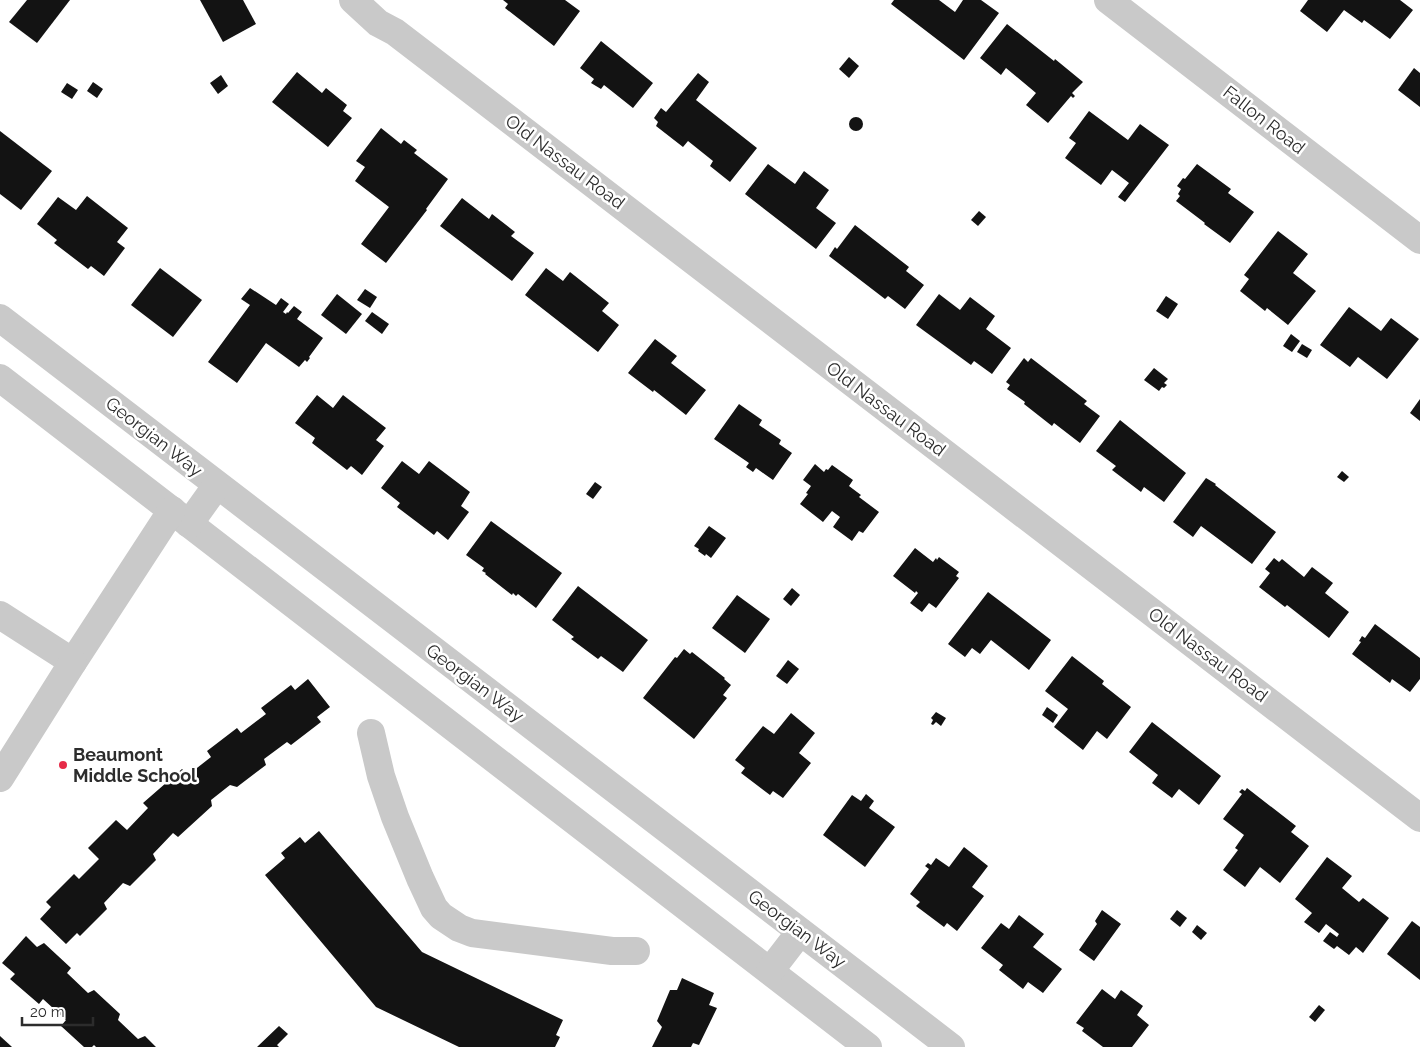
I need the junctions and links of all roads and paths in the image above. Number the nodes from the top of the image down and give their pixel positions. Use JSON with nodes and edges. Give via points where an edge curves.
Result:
{"nodes":[{"id":1,"x":353,"y":0,"type":"edge"},
{"id":2,"x":1108,"y":0,"type":"edge"},
{"id":3,"x":1420,"y":240,"type":"edge"},
{"id":4,"x":0,"y":318,"type":"edge"},
{"id":5,"x":0,"y":378,"type":"edge"},
{"id":6,"x":217,"y":486,"type":"junction"},
{"id":7,"x":181,"y":517,"type":"junction"},
{"id":8,"x":1,"y":617,"type":"edge"},
{"id":9,"x":73,"y":662,"type":"junction"},
{"id":10,"x":371,"y":733,"type":"dead end"},
{"id":11,"x":0,"y":778,"type":"edge"},
{"id":12,"x":1420,"y":818,"type":"edge"},
{"id":13,"x":800,"y":932,"type":"junction"},
{"id":14,"x":636,"y":951,"type":"dead end"},
{"id":15,"x":770,"y":971,"type":"junction"},
{"id":16,"x":868,"y":1047,"type":"edge"},
{"id":17,"x":951,"y":1047,"type":"edge"}],
"edges":[{"from":1,"to":12,"type":"street","name":"Old Nassau Road","via":[[378,23],[426,56]]},
{"from":2,"to":3,"type":"street","name":"Fallon Road"},
{"from":4,"to":6,"type":"street","name":"Georgian Way"},
{"from":5,"to":7,"type":"street"},
{"from":6,"to":7,"type":"street"},
{"from":6,"to":13,"type":"street","name":"Georgian Way"},
{"from":7,"to":9,"type":"street"},
{"from":7,"to":15,"type":"street"},
{"from":8,"to":9,"type":"street"},
{"from":9,"to":11,"type":"street"},
{"from":10,"to":14,"type":"street","via":[[395,817],[440,916],[472,933],[612,951]]},
{"from":13,"to":15,"type":"street"},
{"from":13,"to":17,"type":"street","name":"Georgian Way"},
{"from":15,"to":16,"type":"street"}]}
